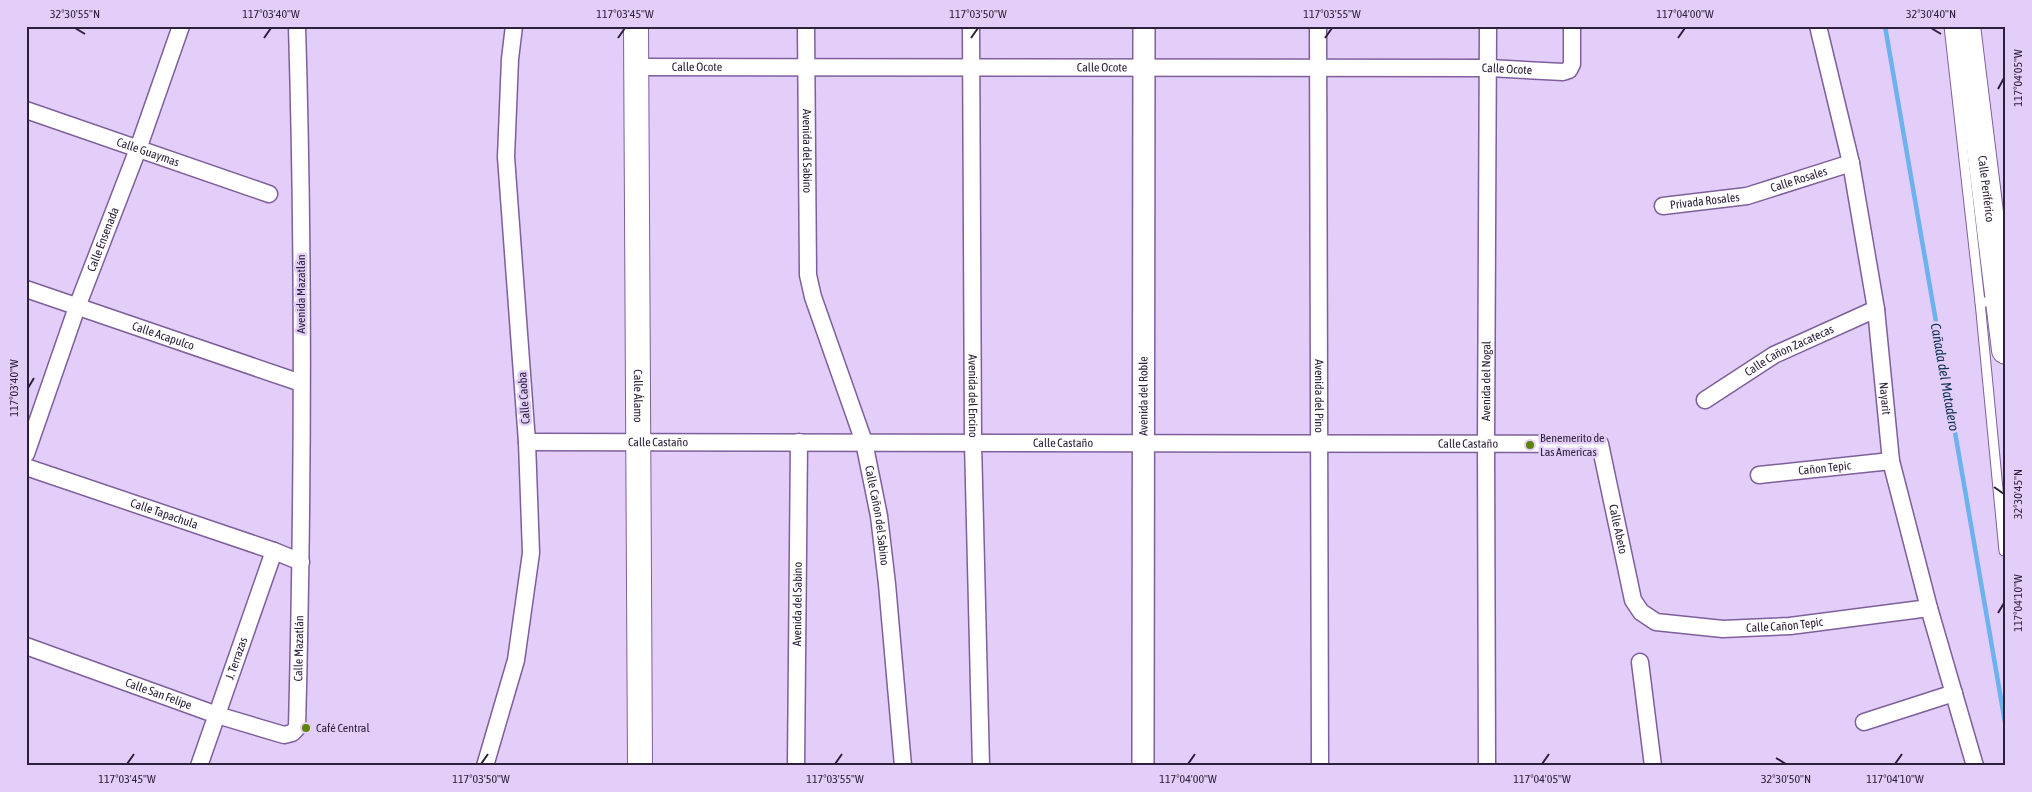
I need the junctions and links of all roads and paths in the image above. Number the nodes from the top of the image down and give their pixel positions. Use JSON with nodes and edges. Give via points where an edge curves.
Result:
{"nodes":[{"id":1,"x":181,"y":26,"type":"edge"},
{"id":2,"x":297,"y":26,"type":"edge"},
{"id":3,"x":514,"y":26,"type":"edge"},
{"id":4,"x":636,"y":26,"type":"edge"},
{"id":5,"x":806,"y":26,"type":"edge"},
{"id":6,"x":971,"y":26,"type":"edge"},
{"id":7,"x":1144,"y":26,"type":"edge"},
{"id":8,"x":1318,"y":26,"type":"edge"},
{"id":9,"x":1488,"y":26,"type":"edge"},
{"id":10,"x":1572,"y":26,"type":"edge"},
{"id":11,"x":1818,"y":26,"type":"edge"},
{"id":12,"x":1948,"y":26,"type":"edge"},
{"id":13,"x":1966,"y":26,"type":"edge"},
{"id":14,"x":806,"y":67,"type":"junction"},
{"id":15,"x":971,"y":67,"type":"junction"},
{"id":16,"x":636,"y":68,"type":"junction"},
{"id":17,"x":1318,"y":68,"type":"junction"},
{"id":18,"x":1489,"y":68,"type":"junction"},
{"id":19,"x":1144,"y":69,"type":"junction"},
{"id":20,"x":26,"y":110,"type":"edge"},
{"id":21,"x":138,"y":149,"type":"junction"},
{"id":22,"x":1851,"y":163,"type":"junction"},
{"id":23,"x":269,"y":194,"type":"dead end"},
{"id":24,"x":1747,"y":196,"type":"joint"},
{"id":25,"x":1663,"y":206,"type":"dead end"},
{"id":26,"x":808,"y":275,"type":"joint"},
{"id":27,"x":26,"y":289,"type":"edge"},
{"id":28,"x":1990,"y":301,"type":"junction"},
{"id":29,"x":77,"y":307,"type":"junction"},
{"id":30,"x":1876,"y":309,"type":"junction"},
{"id":31,"x":2006,"y":350,"type":"edge"},
{"id":32,"x":301,"y":383,"type":"junction"},
{"id":33,"x":1704,"y":400,"type":"dead end"},
{"id":34,"x":527,"y":442,"type":"junction"},
{"id":35,"x":638,"y":442,"type":"junction"},
{"id":36,"x":799,"y":442,"type":"junction"},
{"id":37,"x":864,"y":442,"type":"junction"},
{"id":38,"x":973,"y":442,"type":"junction"},
{"id":39,"x":1143,"y":443,"type":"junction"},
{"id":40,"x":1320,"y":443,"type":"junction"},
{"id":41,"x":1486,"y":444,"type":"junction"},
{"id":42,"x":1600,"y":444,"type":"joint"},
{"id":43,"x":26,"y":454,"type":"edge"},
{"id":44,"x":1891,"y":461,"type":"junction"},
{"id":45,"x":26,"y":467,"type":"edge"},
{"id":46,"x":1759,"y":476,"type":"dead end"},
{"id":47,"x":274,"y":551,"type":"junction"},
{"id":48,"x":2004,"y":551,"type":"dead end"},
{"id":49,"x":301,"y":562,"type":"junction"},
{"id":50,"x":1929,"y":608,"type":"junction"},
{"id":51,"x":1641,"y":612,"type":"joint"},
{"id":52,"x":26,"y":646,"type":"edge"},
{"id":53,"x":1640,"y":662,"type":"dead end"},
{"id":54,"x":1954,"y":693,"type":"junction"},
{"id":55,"x":217,"y":715,"type":"junction"},
{"id":56,"x":1864,"y":722,"type":"dead end"},
{"id":57,"x":292,"y":733,"type":"joint"},
{"id":58,"x":199,"y":766,"type":"edge"},
{"id":59,"x":485,"y":766,"type":"edge"},
{"id":60,"x":640,"y":766,"type":"edge"},
{"id":61,"x":796,"y":766,"type":"edge"},
{"id":62,"x":903,"y":766,"type":"edge"},
{"id":63,"x":981,"y":766,"type":"edge"},
{"id":64,"x":1143,"y":766,"type":"edge"},
{"id":65,"x":1320,"y":766,"type":"edge"},
{"id":66,"x":1487,"y":766,"type":"edge"},
{"id":67,"x":1652,"y":766,"type":"edge"},
{"id":68,"x":1975,"y":766,"type":"edge"}],
"edges":[{"from":1,"to":21,"type":"street","name":"Calle Ensenada"},
{"from":2,"to":32,"type":"street","name":"Avenida Mazatlán","via":[[302,182]]},
{"from":3,"to":34,"type":"street","name":"Calle Caoba","via":[[506,157]]},
{"from":4,"to":16,"type":"main road","name":"Calle Álamo"},
{"from":5,"to":14,"type":"street","name":"Avenida del Sabino"},
{"from":6,"to":15,"type":"street","name":"Avenida del Encino"},
{"from":7,"to":19,"type":"street","name":"Avenida del Roble"},
{"from":8,"to":17,"type":"street","name":"Avenida del Pino"},
{"from":9,"to":18,"type":"street","name":"Avenida del Nogal"},
{"from":10,"to":18,"type":"street","name":"Calle Ocote","via":[[1572,64],[1569,70]]},
{"from":11,"to":22,"type":"street","name":"Nayarit"},
{"from":12,"to":28,"type":"lane"},
{"from":13,"to":28,"type":"highway","name":"Calle Periférico"},
{"from":14,"to":15,"type":"street","name":"Calle Ocote"},
{"from":14,"to":16,"type":"street","name":"Calle Ocote"},
{"from":14,"to":26,"type":"street","name":"Avenida del Sabino"},
{"from":15,"to":19,"type":"street","name":"Calle Ocote"},
{"from":15,"to":38,"type":"street","name":"Avenida del Encino"},
{"from":16,"to":35,"type":"main road","name":"Calle Álamo"},
{"from":17,"to":18,"type":"street","name":"Calle Ocote"},
{"from":17,"to":19,"type":"street","name":"Calle Ocote"},
{"from":17,"to":40,"type":"street","name":"Avenida del Pino"},
{"from":18,"to":41,"type":"street","name":"Avenida del Nogal"},
{"from":19,"to":39,"type":"street","name":"Avenida del Roble"},
{"from":20,"to":21,"type":"street","name":"Calle Guaymas"},
{"from":21,"to":23,"type":"street","name":"Calle Guaymas"},
{"from":21,"to":29,"type":"street","name":"Calle Ensenada"},
{"from":22,"to":24,"type":"street","name":"Calle Rosales"},
{"from":22,"to":30,"type":"street","name":"Nayarit"},
{"from":24,"to":25,"type":"street","name":"Privada Rosales"},
{"from":26,"to":37,"type":"street","name":"Calle Cañon del Sabino"},
{"from":27,"to":29,"type":"street","name":"Calle Acapulco"},
{"from":28,"to":31,"type":"highway","name":"Calle Periférico"},
{"from":28,"to":48,"type":"lane"},
{"from":29,"to":32,"type":"street","name":"Calle Acapulco"},
{"from":29,"to":43,"type":"street","name":"Calle Ensenada"},
{"from":30,"to":33,"type":"street","name":"Calle Cañon Zacatecas","via":[[1774,355]]},
{"from":30,"to":44,"type":"street","name":"Nayarit"},
{"from":32,"to":49,"type":"street","name":"Avenida Mazatlán"},
{"from":34,"to":35,"type":"street","name":"Calle Castaño"},
{"from":34,"to":59,"type":"street","name":"Calle Caoba","via":[[531,553],[516,660]]},
{"from":35,"to":36,"type":"street","name":"Calle Castaño"},
{"from":35,"to":60,"type":"main road","name":"Calle Álamo"},
{"from":36,"to":37,"type":"street","name":"Calle Castaño"},
{"from":36,"to":61,"type":"street","name":"Avenida del Sabino"},
{"from":37,"to":38,"type":"street","name":"Calle Castaño"},
{"from":37,"to":62,"type":"street","name":"Calle Cañon del Sabino","via":[[888,584]]},
{"from":38,"to":39,"type":"street","name":"Calle Castaño"},
{"from":38,"to":63,"type":"street","name":"Avenida del Encino"},
{"from":39,"to":40,"type":"street","name":"Calle Castaño"},
{"from":39,"to":64,"type":"street","name":"Avenida del Roble"},
{"from":40,"to":41,"type":"street","name":"Calle Castaño"},
{"from":40,"to":65,"type":"street","name":"Avenida del Pino"},
{"from":41,"to":42,"type":"street","name":"Calle Castaño"},
{"from":41,"to":66,"type":"street","name":"Avenida del Nogal"},
{"from":42,"to":51,"type":"street","name":"Calle Abeto","via":[[1633,600]]},
{"from":44,"to":46,"type":"street","name":"Cañon Tepic"},
{"from":44,"to":50,"type":"street","name":"Nayarit"},
{"from":45,"to":47,"type":"street","name":"Calle Tapachula"},
{"from":47,"to":49,"type":"street","name":"Calle Tapachula"},
{"from":47,"to":55,"type":"street","name":"J. Terrazas"},
{"from":49,"to":57,"type":"street","name":"Calle Mazatlán","via":[[297,728]]},
{"from":50,"to":51,"type":"street","name":"Calle Cañon Tepic","via":[[1790,626],[1723,629],[1656,622]]},
{"from":50,"to":54,"type":"street","name":"Nayarit"},
{"from":52,"to":55,"type":"street","name":"Calle San Felipe"},
{"from":53,"to":67,"type":"street"},
{"from":54,"to":56,"type":"street"},
{"from":54,"to":68,"type":"street","name":"Nayarit"},
{"from":55,"to":57,"type":"street","name":"Calle San Felipe","via":[[284,736]]},
{"from":55,"to":58,"type":"street","name":"J. Terrazas"}]}
